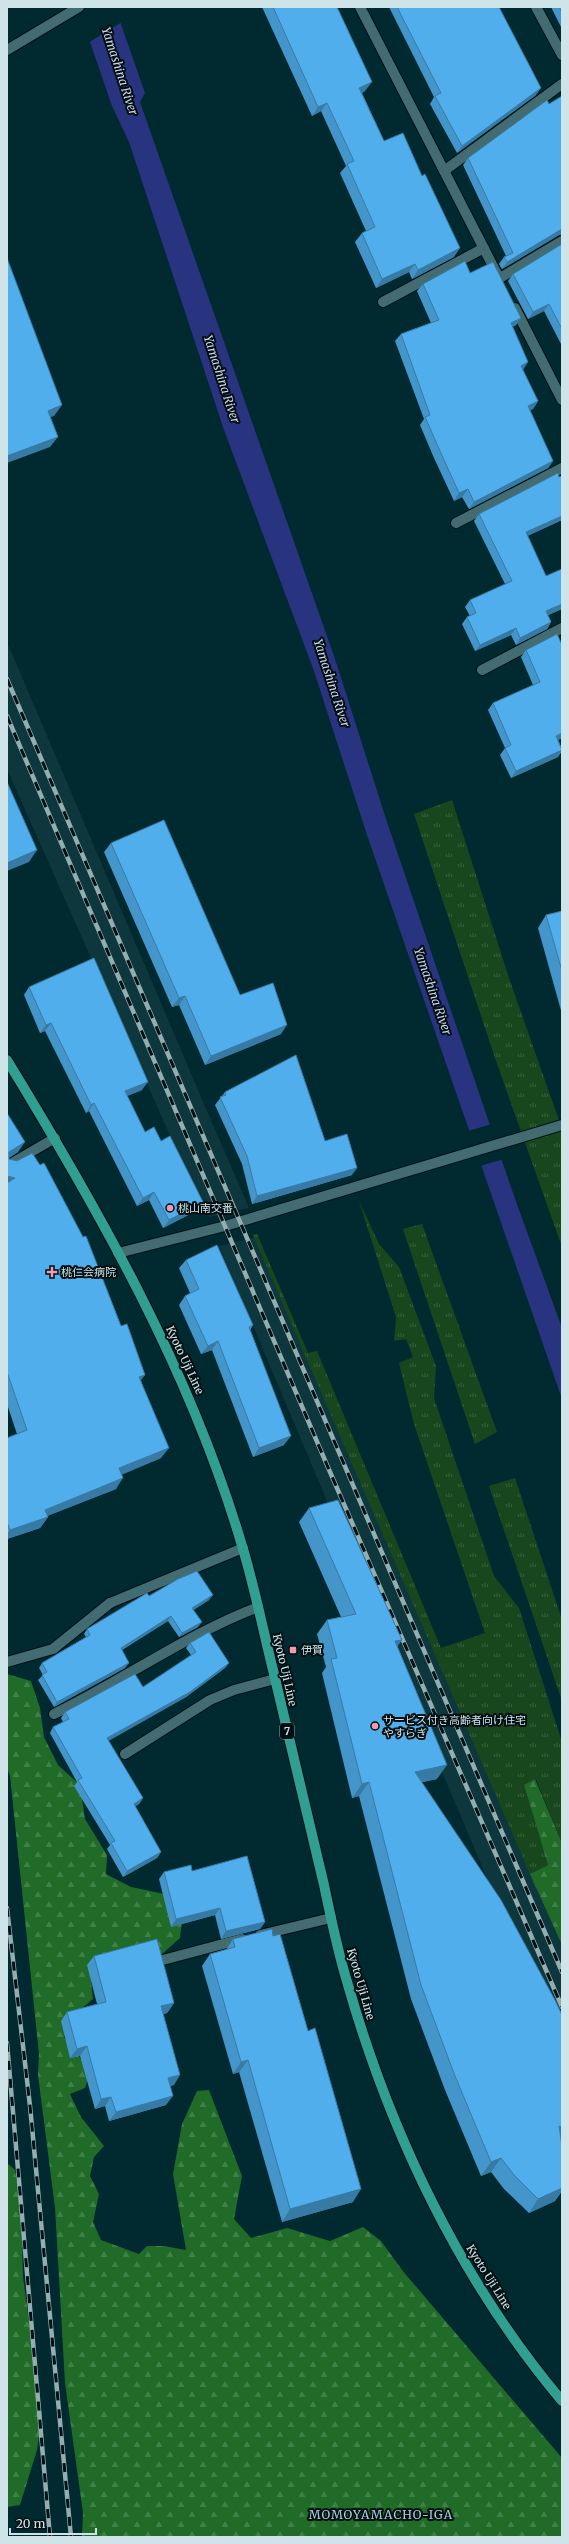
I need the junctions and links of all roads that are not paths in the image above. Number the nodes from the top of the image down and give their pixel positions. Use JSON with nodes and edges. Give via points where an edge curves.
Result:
{"nodes":[{"id":1,"x":79,"y":7,"type":"edge"},
{"id":2,"x":360,"y":7,"type":"edge"},
{"id":3,"x":536,"y":7,"type":"edge"},
{"id":4,"x":7,"y":50,"type":"edge"},
{"id":5,"x":562,"y":54,"type":"edge"},
{"id":6,"x":562,"y":84,"type":"edge"},
{"id":7,"x":444,"y":171,"type":"junction"},
{"id":8,"x":562,"y":241,"type":"edge"},
{"id":9,"x":484,"y":248,"type":"junction"},
{"id":10,"x":510,"y":298,"type":"edge"},
{"id":11,"x":383,"y":302,"type":"dead end"},
{"id":12,"x":562,"y":400,"type":"edge"},
{"id":13,"x":562,"y":468,"type":"edge"},
{"id":14,"x":456,"y":523,"type":"dead end"},
{"id":15,"x":562,"y":628,"type":"edge"},
{"id":16,"x":482,"y":670,"type":"dead end"},
{"id":17,"x":7,"y":1060,"type":"edge"},
{"id":18,"x":562,"y":1125,"type":"edge"},
{"id":19,"x":55,"y":1138,"type":"junction"},
{"id":20,"x":7,"y":1166,"type":"edge"},
{"id":21,"x":118,"y":1253,"type":"junction"},
{"id":22,"x":243,"y":1548,"type":"junction"},
{"id":23,"x":258,"y":1607,"type":"junction"},
{"id":24,"x":7,"y":1662,"type":"edge"},
{"id":25,"x":275,"y":1679,"type":"junction"},
{"id":26,"x":54,"y":1714,"type":"dead end"},
{"id":27,"x":124,"y":1754,"type":"dead end"},
{"id":28,"x":331,"y":1918,"type":"junction"},
{"id":29,"x":159,"y":1961,"type":"edge"},
{"id":30,"x":562,"y":2401,"type":"edge"}],
"edges":[{"from":1,"to":4,"type":"street"},
{"from":2,"to":7,"type":"street"},
{"from":3,"to":5,"type":"street"},
{"from":6,"to":7,"type":"street"},
{"from":7,"to":9,"type":"street"},
{"from":8,"to":9,"type":"street","via":[[501,281]]},
{"from":9,"to":11,"type":"street"},
{"from":10,"to":12,"type":"street"},
{"from":13,"to":14,"type":"street"},
{"from":15,"to":16,"type":"street"},
{"from":17,"to":19,"type":"main road","name":"Kyoto Uji Line","number":"7"},
{"from":18,"to":21,"type":"street","via":[[225,1226]]},
{"from":19,"to":20,"type":"street"},
{"from":19,"to":21,"type":"main road","name":"Kyoto Uji Line","number":"7"},
{"from":21,"to":22,"type":"main road","name":"Kyoto Uji Line","number":"7","via":[[147,1306],[200,1419]]},
{"from":22,"to":23,"type":"main road","name":"Kyoto Uji Line","number":"7"},
{"from":22,"to":24,"type":"street","via":[[110,1603],[53,1648]]},
{"from":23,"to":25,"type":"main road","name":"Kyoto Uji Line","number":"7"},
{"from":23,"to":26,"type":"street","via":[[232,1617]]},
{"from":25,"to":27,"type":"street","via":[[234,1690],[210,1700]]},
{"from":25,"to":28,"type":"main road","name":"Kyoto Uji Line","number":"7"},
{"from":28,"to":29,"type":"street"},
{"from":28,"to":30,"type":"main road","name":"Kyoto Uji Line","number":"7","via":[[370,2057],[401,2138],[458,2250],[529,2362]]}]}
